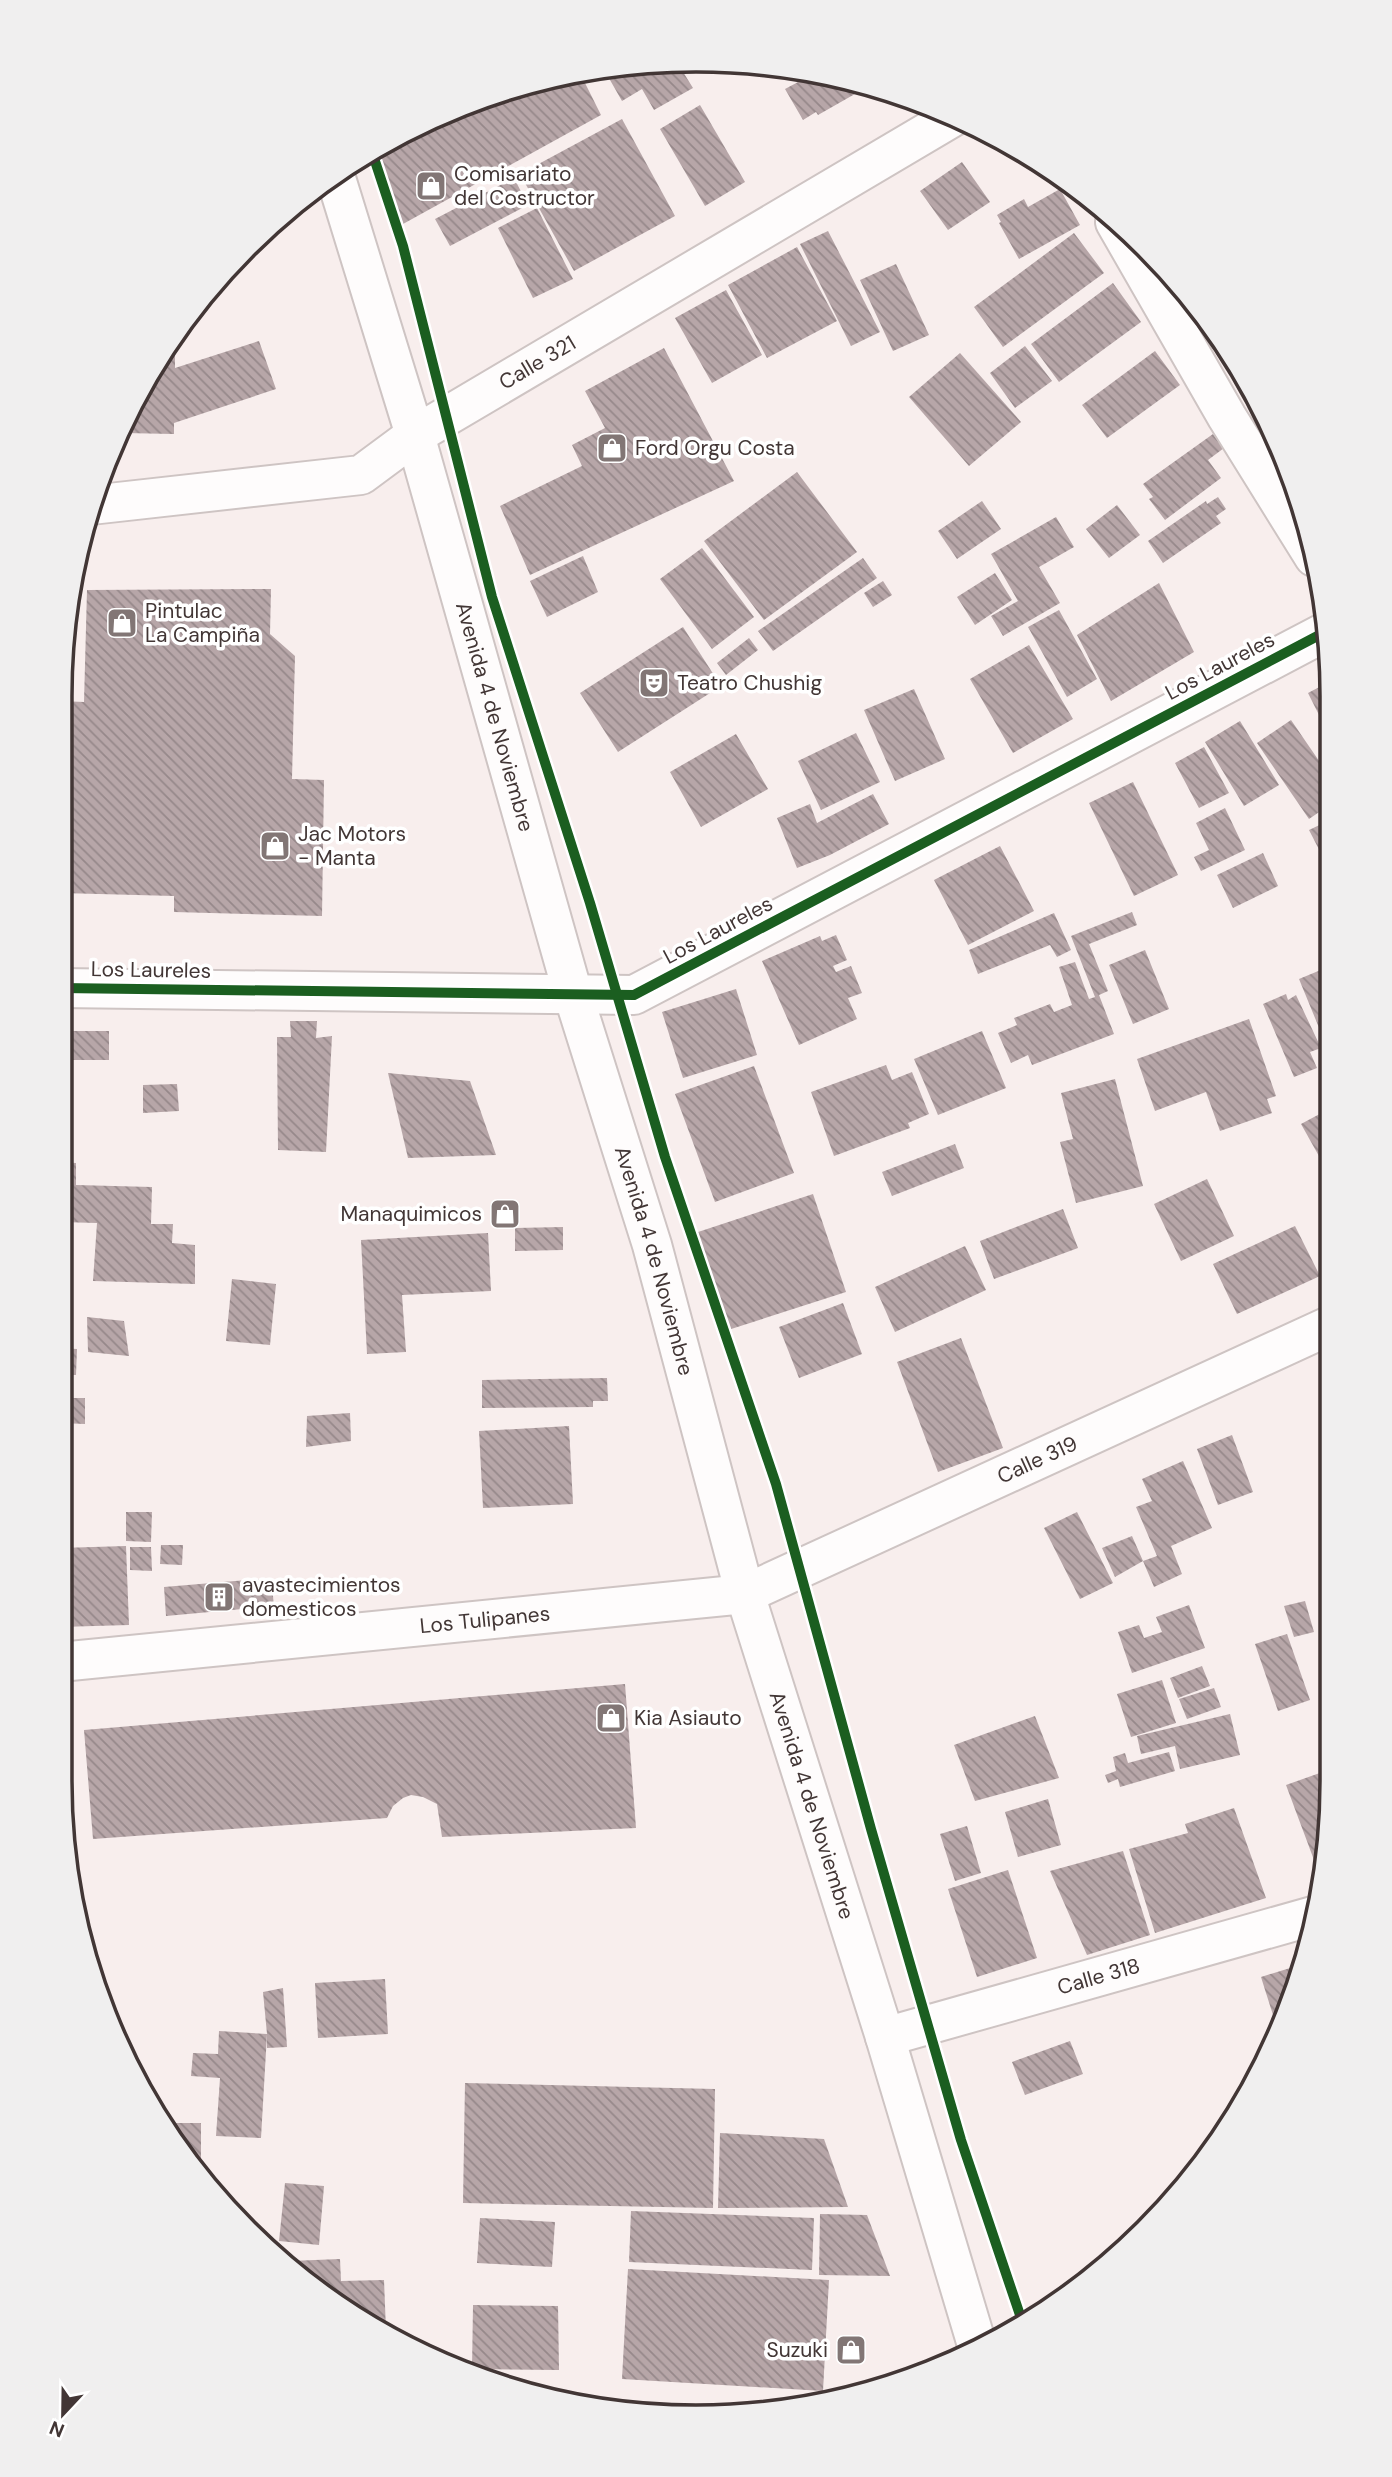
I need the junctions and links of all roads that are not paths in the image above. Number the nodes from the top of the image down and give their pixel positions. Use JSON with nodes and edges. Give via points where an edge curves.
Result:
{"nodes":[{"id":1,"x":943,"y":123,"type":"edge"},
{"id":2,"x":338,"y":185,"type":"edge"},
{"id":3,"x":1130,"y":249,"type":"edge"},
{"id":4,"x":415,"y":435,"type":"junction"},
{"id":5,"x":102,"y":504,"type":"edge"},
{"id":6,"x":1298,"y":531,"type":"edge"},
{"id":7,"x":1317,"y":636,"type":"edge"},
{"id":8,"x":72,"y":988,"type":"edge"},
{"id":9,"x":573,"y":994,"type":"junction"},
{"id":10,"x":1320,"y":1330,"type":"edge"},
{"id":11,"x":745,"y":1594,"type":"junction"},
{"id":12,"x":72,"y":1661,"type":"edge"},
{"id":13,"x":1305,"y":1918,"type":"edge"},
{"id":14,"x":885,"y":2038,"type":"junction"},
{"id":15,"x":975,"y":2339,"type":"edge"}],
"edges":[{"from":1,"to":4,"type":"street","name":"Calle 321"},
{"from":2,"to":4,"type":"street","name":"Avenida 4 de Noviembre"},
{"from":3,"to":6,"type":"street"},
{"from":4,"to":5,"type":"street","name":"Calle 321","via":[[361,475]]},
{"from":4,"to":9,"type":"street","name":"Avenida 4 de Noviembre"},
{"from":7,"to":9,"type":"street","name":"Los Laureles","via":[[634,995]]},
{"from":8,"to":9,"type":"street","name":"Los Laureles"},
{"from":9,"to":11,"type":"street","name":"Avenida 4 de Noviembre","via":[[652,1245]]},
{"from":10,"to":11,"type":"street","name":"Calle 319"},
{"from":11,"to":12,"type":"street","name":"Los Tulipanes"},
{"from":11,"to":14,"type":"street","name":"Avenida 4 de Noviembre"},
{"from":13,"to":14,"type":"street","name":"Calle 318"},
{"from":14,"to":15,"type":"street","name":"Avenida 4 de Noviembre"}]}
